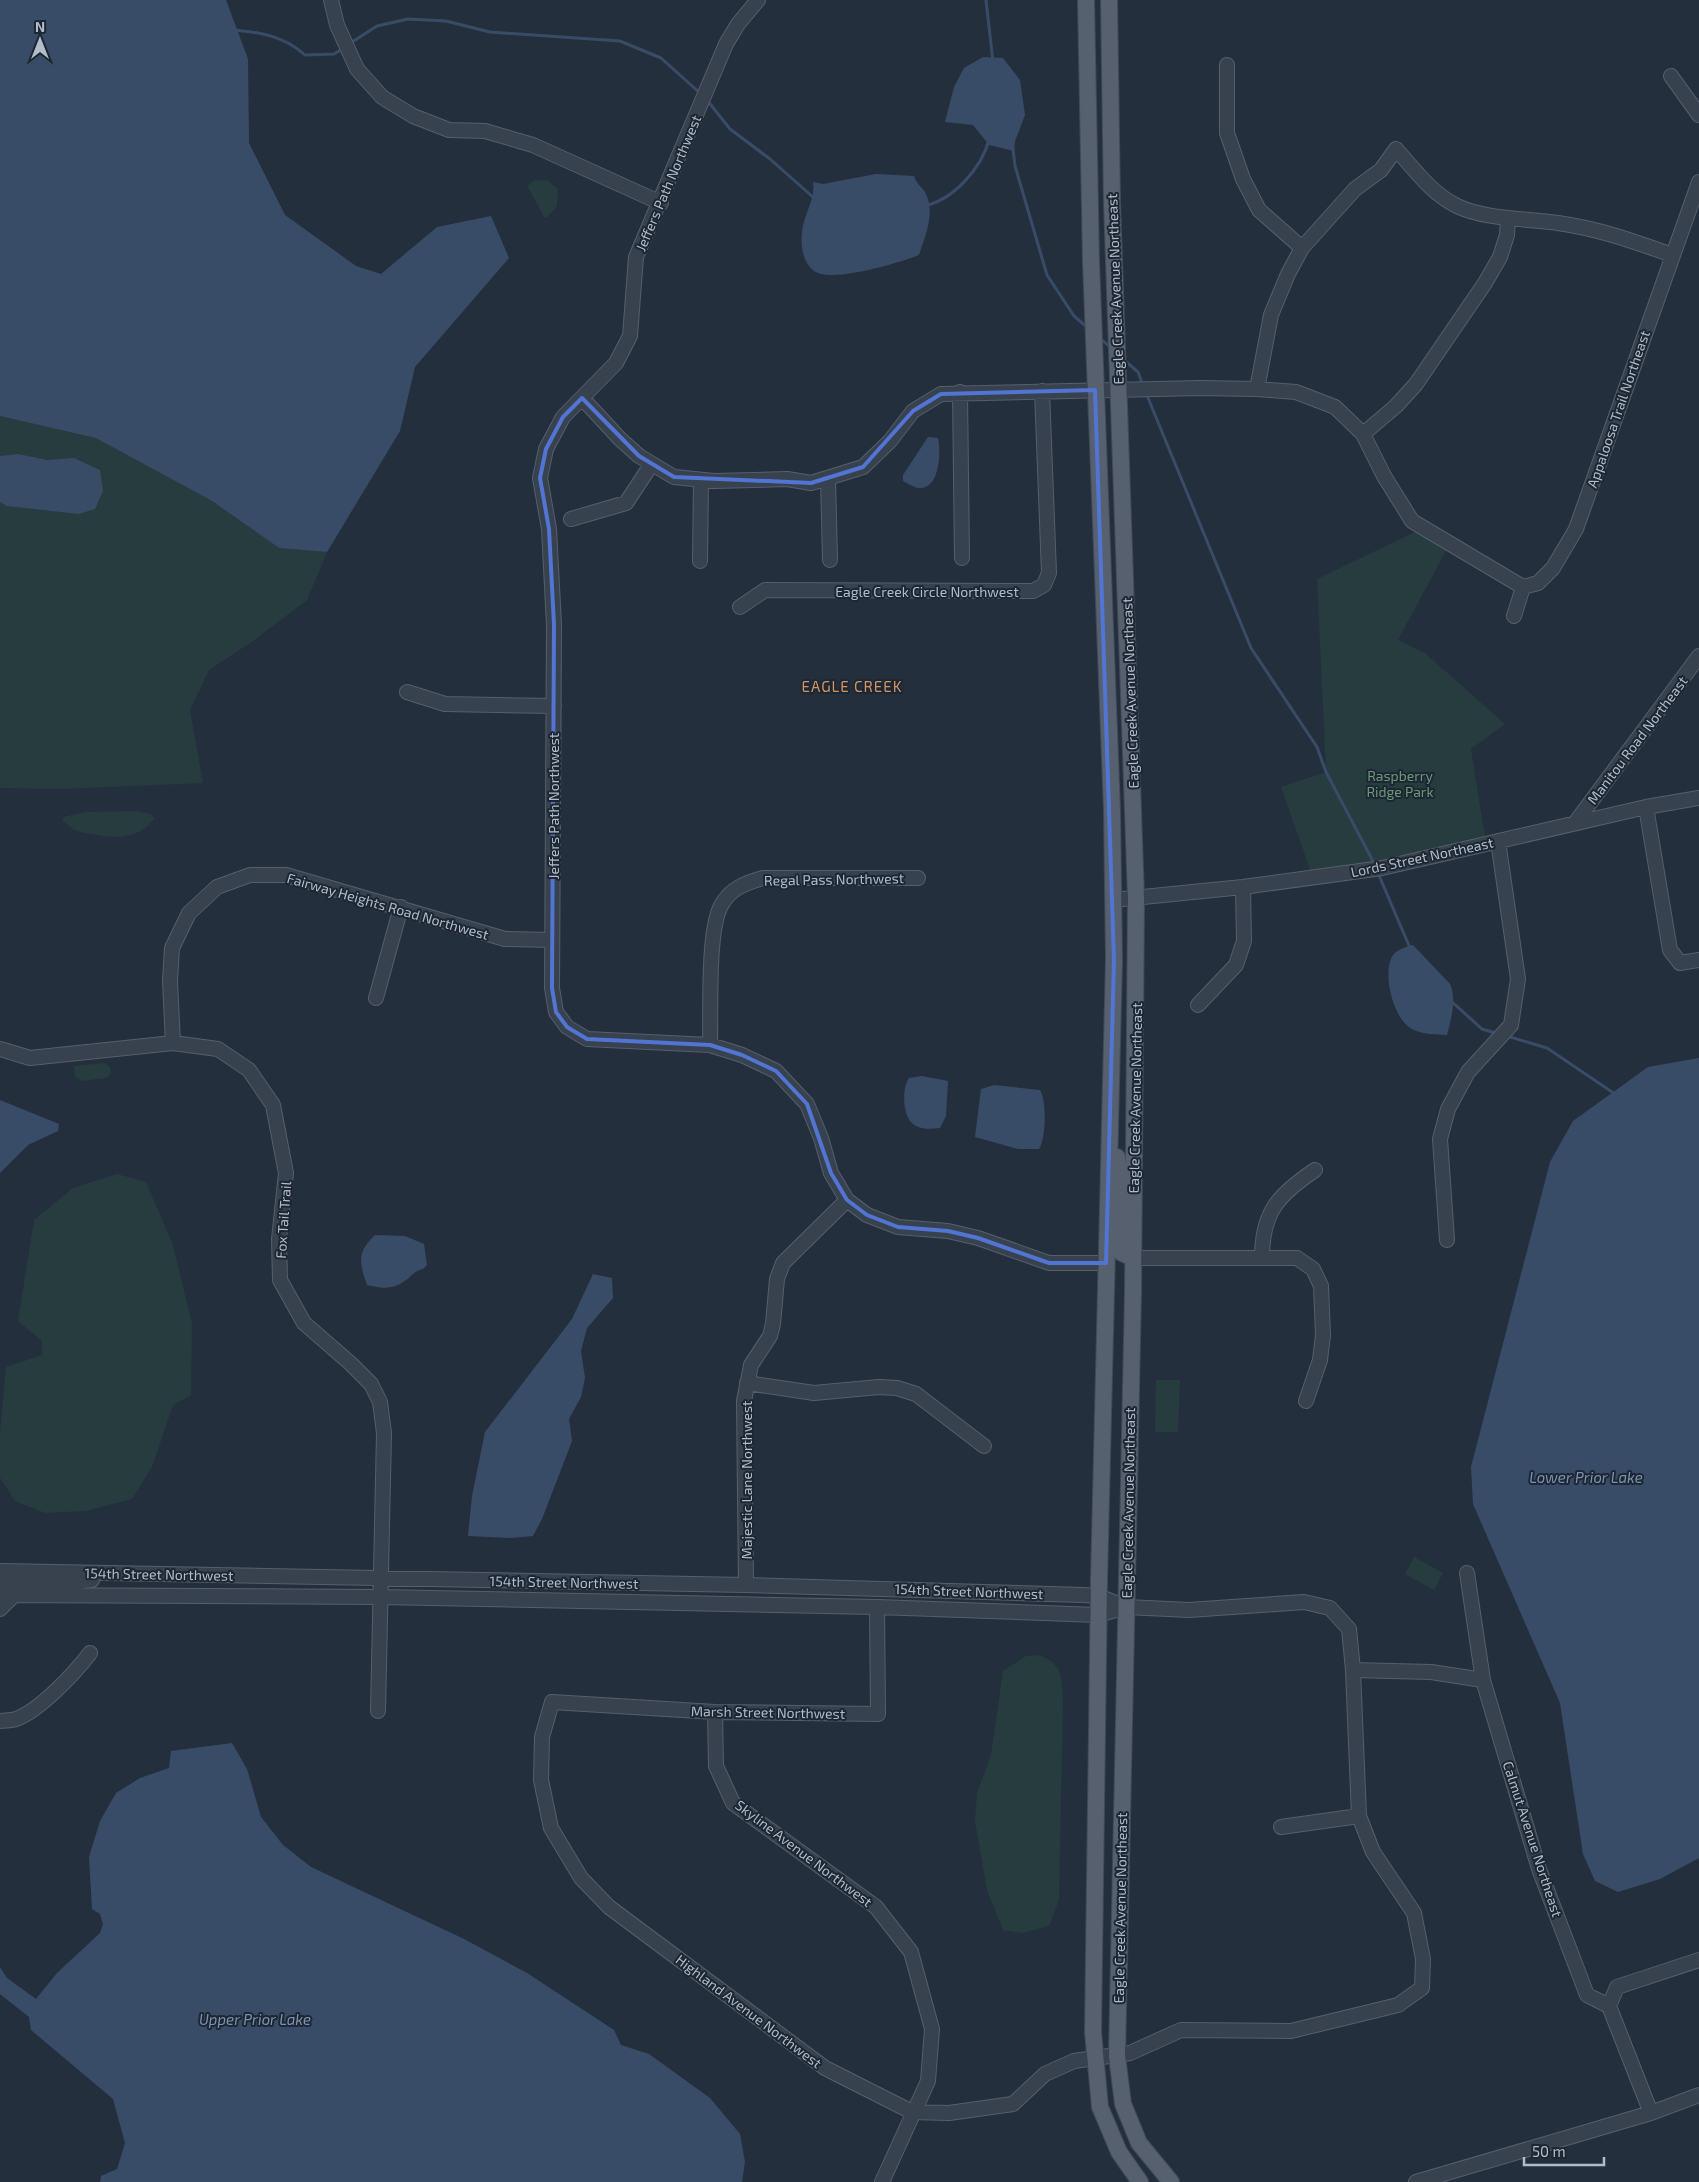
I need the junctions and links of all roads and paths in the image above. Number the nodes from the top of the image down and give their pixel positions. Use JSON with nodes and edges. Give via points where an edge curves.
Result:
{"nodes":[{"id":1,"x":331,"y":0,"type":"edge"},
{"id":2,"x":758,"y":0,"type":"edge"},
{"id":3,"x":1086,"y":0,"type":"edge"},
{"id":4,"x":1108,"y":0,"type":"edge"},
{"id":5,"x":1228,"y":65,"type":"dead end"},
{"id":6,"x":1670,"y":76,"type":"dead end"},
{"id":7,"x":1699,"y":116,"type":"edge"},
{"id":8,"x":1699,"y":182,"type":"edge"},
{"id":9,"x":661,"y":203,"type":"junction"},
{"id":10,"x":1508,"y":218,"type":"junction"},
{"id":11,"x":1302,"y":248,"type":"junction"},
{"id":12,"x":1672,"y":255,"type":"junction"},
{"id":13,"x":1257,"y":389,"type":"junction"},
{"id":14,"x":1096,"y":390,"type":"junction"},
{"id":15,"x":1118,"y":390,"type":"junction"},
{"id":16,"x":1042,"y":391,"type":"junction"},
{"id":17,"x":960,"y":392,"type":"junction"},
{"id":18,"x":582,"y":398,"type":"junction"},
{"id":19,"x":1363,"y":434,"type":"junction"},
{"id":20,"x":651,"y":465,"type":"junction"},
{"id":21,"x":828,"y":478,"type":"junction"},
{"id":22,"x":701,"y":480,"type":"junction"},
{"id":23,"x":571,"y":519,"type":"dead end"},
{"id":24,"x":962,"y":558,"type":"dead end"},
{"id":25,"x":830,"y":560,"type":"dead end"},
{"id":26,"x":700,"y":561,"type":"dead end"},
{"id":27,"x":1522,"y":587,"type":"junction"},
{"id":28,"x":740,"y":607,"type":"dead end"},
{"id":29,"x":1514,"y":616,"type":"dead end"},
{"id":30,"x":1699,"y":656,"type":"edge"},
{"id":31,"x":407,"y":692,"type":"dead end"},
{"id":32,"x":554,"y":706,"type":"junction"},
{"id":33,"x":1699,"y":798,"type":"edge"},
{"id":34,"x":1646,"y":807,"type":"junction"},
{"id":35,"x":1575,"y":823,"type":"junction"},
{"id":36,"x":1498,"y":841,"type":"junction"},
{"id":37,"x":918,"y":878,"type":"dead end"},
{"id":38,"x":1243,"y":887,"type":"junction"},
{"id":39,"x":1136,"y":898,"type":"junction"},
{"id":40,"x":1113,"y":900,"type":"junction"},
{"id":41,"x":401,"y":907,"type":"junction"},
{"id":42,"x":552,"y":940,"type":"junction"},
{"id":43,"x":1699,"y":960,"type":"edge"},
{"id":44,"x":376,"y":998,"type":"dead end"},
{"id":45,"x":1198,"y":1005,"type":"dead end"},
{"id":46,"x":173,"y":1043,"type":"junction"},
{"id":47,"x":710,"y":1045,"type":"junction"},
{"id":48,"x":0,"y":1049,"type":"edge"},
{"id":49,"x":1110,"y":1130,"type":"junction"},
{"id":50,"x":1315,"y":1170,"type":"dead end"},
{"id":51,"x":847,"y":1200,"type":"junction"},
{"id":52,"x":1447,"y":1240,"type":"dead end"},
{"id":53,"x":1133,"y":1258,"type":"junction"},
{"id":54,"x":1262,"y":1258,"type":"junction"},
{"id":55,"x":1106,"y":1263,"type":"junction"},
{"id":56,"x":747,"y":1383,"type":"junction"},
{"id":57,"x":1306,"y":1401,"type":"dead end"},
{"id":58,"x":984,"y":1446,"type":"dead end"},
{"id":59,"x":0,"y":1571,"type":"edge"},
{"id":60,"x":1467,"y":1573,"type":"dead end"},
{"id":61,"x":133,"y":1574,"type":"junction"},
{"id":62,"x":381,"y":1578,"type":"junction"},
{"id":63,"x":0,"y":1582,"type":"edge"},
{"id":64,"x":746,"y":1585,"type":"junction"},
{"id":65,"x":7,"y":1595,"type":"edge"},
{"id":66,"x":1098,"y":1596,"type":"junction"},
{"id":67,"x":381,"y":1597,"type":"junction"},
{"id":68,"x":877,"y":1607,"type":"junction"},
{"id":69,"x":0,"y":1608,"type":"edge"},
{"id":70,"x":1126,"y":1608,"type":"junction"},
{"id":71,"x":1098,"y":1615,"type":"junction"},
{"id":72,"x":90,"y":1653,"type":"dead end"},
{"id":73,"x":1353,"y":1670,"type":"junction"},
{"id":74,"x":1483,"y":1680,"type":"junction"},
{"id":75,"x":552,"y":1702,"type":"joint"},
{"id":76,"x":378,"y":1711,"type":"dead end"},
{"id":77,"x":714,"y":1712,"type":"junction"},
{"id":78,"x":0,"y":1721,"type":"edge"},
{"id":79,"x":1359,"y":1816,"type":"junction"},
{"id":80,"x":1281,"y":1827,"type":"dead end"},
{"id":81,"x":1699,"y":1960,"type":"edge"},
{"id":82,"x":1609,"y":2006,"type":"junction"},
{"id":83,"x":1105,"y":2058,"type":"junction"},
{"id":84,"x":1699,"y":2095,"type":"edge"},
{"id":85,"x":912,"y":2112,"type":"junction"},
{"id":86,"x":1651,"y":2114,"type":"junction"},
{"id":87,"x":882,"y":2182,"type":"edge"},
{"id":88,"x":1140,"y":2182,"type":"edge"},
{"id":89,"x":1171,"y":2182,"type":"edge"},
{"id":90,"x":1416,"y":2182,"type":"edge"}],
"edges":[{"from":1,"to":9,"type":"street","via":[[337,25],[356,69],[382,97],[413,116],[449,130],[485,131],[533,145]]},
{"from":2,"to":9,"type":"street","name":"Jeffers Path Northwest","via":[[726,44]]},
{"from":3,"to":14,"type":"main road","name":"Eagle Creek Avenue Northeast"},
{"from":4,"to":15,"type":"main road","name":"Eagle Creek Avenue Northeast"},
{"from":5,"to":11,"type":"street","via":[[1228,133],[1243,179],[1259,210]]},
{"from":6,"to":7,"type":"street"},
{"from":8,"to":12,"type":"street","name":"Appaloosa Trail Northeast"},
{"from":9,"to":18,"type":"street","name":"Jeffers Path Northwest","via":[[636,257],[630,336],[616,363]]},
{"from":10,"to":11,"type":"street","via":[[1458,207],[1429,188],[1396,149],[1381,170],[1355,189]]},
{"from":10,"to":12,"type":"street","via":[[1610,232]]},
{"from":10,"to":19,"type":"street","via":[[1500,257],[1485,283],[1416,384]]},
{"from":11,"to":13,"type":"street","via":[[1271,315]]},
{"from":12,"to":27,"type":"street","name":"Appaloosa Trail Northeast","via":[[1576,529],[1553,568],[1538,583]]},
{"from":13,"to":15,"type":"street"},
{"from":13,"to":19,"type":"street","via":[[1296,392],[1335,407]]},
{"from":14,"to":15,"type":"street"},
{"from":14,"to":16,"type":"street"},
{"from":14,"to":40,"type":"main road","name":"Eagle Creek Avenue Northeast"},
{"from":15,"to":39,"type":"main road","name":"Eagle Creek Avenue Northeast"},
{"from":16,"to":17,"type":"street"},
{"from":16,"to":28,"type":"street","name":"Eagle Creek Circle Northwest","via":[[1049,573],[1044,585],[1033,591],[765,590]]},
{"from":17,"to":21,"type":"street","via":[[941,394],[913,410],[890,441],[863,468]]},
{"from":17,"to":24,"type":"street"},
{"from":18,"to":20,"type":"street","via":[[620,439]]},
{"from":18,"to":32,"type":"street","name":"Jeffers Path Northwest","via":[[564,418],[546,449],[540,478],[549,529]]},
{"from":19,"to":27,"type":"street","via":[[1412,521]]},
{"from":20,"to":22,"type":"street","via":[[674,477]]},
{"from":20,"to":23,"type":"street","via":[[626,503]]},
{"from":21,"to":22,"type":"street","via":[[811,483]]},
{"from":21,"to":25,"type":"street"},
{"from":22,"to":26,"type":"street"},
{"from":27,"to":29,"type":"street"},
{"from":30,"to":35,"type":"street","name":"Manitou Road Northeast"},
{"from":31,"to":32,"type":"street","via":[[445,704]]},
{"from":32,"to":42,"type":"street","name":"Jeffers Path Northwest"},
{"from":33,"to":34,"type":"street","name":"Lords Street Northeast"},
{"from":34,"to":35,"type":"street","name":"Lords Street Northeast"},
{"from":34,"to":43,"type":"street","via":[[1670,950],[1680,963]]},
{"from":35,"to":36,"type":"street","name":"Lords Street Northeast"},
{"from":36,"to":38,"type":"street","name":"Lords Street Northeast","via":[[1382,868]]},
{"from":36,"to":52,"type":"street","via":[[1518,979],[1511,1025],[1468,1072],[1448,1109],[1440,1139]]},
{"from":37,"to":47,"type":"street","name":"Regal Pass Northwest","via":[[762,878],[738,886],[721,904],[713,930]]},
{"from":38,"to":39,"type":"street","name":"Lords Street Northeast"},
{"from":38,"to":45,"type":"street","via":[[1244,941],[1236,964]]},
{"from":39,"to":40,"type":"street","name":"Lords Street Northeast"},
{"from":39,"to":53,"type":"main road","name":"Eagle Creek Avenue Northeast"},
{"from":40,"to":49,"type":"main road","name":"Eagle Creek Avenue Northeast"},
{"from":41,"to":42,"type":"street","name":"Fairway Heights Road Northwest","via":[[505,939]]},
{"from":41,"to":44,"type":"street"},
{"from":41,"to":46,"type":"street","name":"Fairway Heights Road Northwest","via":[[286,874],[250,875],[217,887],[189,914],[172,948]]},
{"from":42,"to":47,"type":"street","name":"Jeffers Path Northwest","via":[[552,988],[556,1012],[567,1027],[586,1039]]},
{"from":46,"to":48,"type":"street","name":"Fox Tail Trail","via":[[30,1058]]},
{"from":46,"to":62,"type":"street","name":"Fox Tail Trail","via":[[218,1049],[249,1070],[273,1104],[286,1174],[279,1239],[280,1280],[304,1323],[350,1362],[371,1384],[380,1402],[384,1433]]},
{"from":47,"to":51,"type":"street","name":"Jeffers Path Northwest","via":[[742,1054],[776,1072],[807,1104],[831,1173]]},
{"from":49,"to":53,"type":"main road","via":[[1120,1171],[1120,1246],[1122,1253]]},
{"from":49,"to":55,"type":"main road","name":"Eagle Creek Avenue Northeast"},
{"from":50,"to":54,"type":"street","via":[[1293,1184],[1267,1216],[1262,1234]]},
{"from":51,"to":55,"type":"street","name":"Jeffers Path Northwest","via":[[867,1215],[898,1227],[948,1231],[1049,1262]]},
{"from":51,"to":56,"type":"street","name":"Majestic Lane Northwest","via":[[782,1262],[777,1279],[774,1324],[752,1365]]},
{"from":53,"to":54,"type":"street"},
{"from":53,"to":70,"type":"main road","name":"Eagle Creek Avenue Northeast"},
{"from":54,"to":57,"type":"street","via":[[1297,1258],[1313,1269],[1321,1286],[1320,1360]]},
{"from":55,"to":66,"type":"main road","name":"Eagle Creek Avenue Northeast"},
{"from":56,"to":58,"type":"street","via":[[814,1393],[897,1388],[916,1394]]},
{"from":56,"to":64,"type":"street","name":"Majestic Lane Northwest","via":[[744,1401]]},
{"from":59,"to":61,"type":"street","name":"154th Street Northwest"},
{"from":60,"to":74,"type":"street","name":"Calmut Avenue Northeast"},
{"from":61,"to":62,"type":"street","name":"154th Street Northwest"},
{"from":61,"to":63,"type":"street","via":[[66,1583]]},
{"from":62,"to":64,"type":"street","name":"154th Street Northwest"},
{"from":62,"to":67,"type":"street","name":"Fox Tail Trail"},
{"from":64,"to":66,"type":"street","name":"154th Street Northwest"},
{"from":65,"to":67,"type":"street","name":"154th Street Northwest"},
{"from":65,"to":69,"type":"street"},
{"from":66,"to":70,"type":"street","name":"154th Street Northwest"},
{"from":66,"to":71,"type":"main road","name":"Eagle Creek Avenue Northeast"},
{"from":67,"to":68,"type":"street","name":"154th Street Northwest"},
{"from":67,"to":76,"type":"street","name":"Fox Tail Trail"},
{"from":68,"to":71,"type":"street","name":"154th Street Northwest"},
{"from":68,"to":77,"type":"street","name":"Marsh Street Northwest","via":[[878,1714]]},
{"from":70,"to":71,"type":"street","name":"154th Street Northwest"},
{"from":70,"to":73,"type":"street","name":"154th Street Northwest","via":[[1189,1610],[1304,1602],[1330,1608],[1349,1629]]},
{"from":70,"to":83,"type":"main road","name":"Eagle Creek Avenue Northeast"},
{"from":71,"to":83,"type":"main road","name":"Eagle Creek Avenue Northeast","via":[[1094,1854]]},
{"from":72,"to":78,"type":"street","via":[[44,1700],[16,1719]]},
{"from":73,"to":74,"type":"street","via":[[1431,1672]]},
{"from":73,"to":79,"type":"street","name":"154th Street Northwest"},
{"from":74,"to":82,"type":"street","name":"Calmut Avenue Northeast","via":[[1539,1869],[1587,1995]]},
{"from":75,"to":77,"type":"street","name":"Marsh Street Northwest"},
{"from":75,"to":85,"type":"street","name":"Highland Avenue Northwest","via":[[542,1737],[541,1780],[551,1828],[581,1878],[609,1906],[825,2068]]},
{"from":77,"to":85,"type":"street","name":"Skyline Avenue Northwest","via":[[716,1766],[733,1803],[876,1906],[911,1952],[932,2029],[928,2081]]},
{"from":79,"to":80,"type":"street"},
{"from":79,"to":83,"type":"street","name":"Highland Avenue Northwest","via":[[1374,1852],[1414,1914],[1423,1959],[1422,1988],[1398,2006],[1291,2031],[1181,2030],[1153,2044]]},
{"from":81,"to":82,"type":"street","via":[[1617,1987]]},
{"from":82,"to":86,"type":"street"},
{"from":83,"to":85,"type":"street","name":"Highland Avenue Northwest","via":[[1074,2061],[1046,2074],[1013,2104],[949,2113]]},
{"from":83,"to":88,"type":"main road","name":"Eagle Creek Avenue Northeast","via":[[1100,2107],[1119,2152]]},
{"from":83,"to":89,"type":"main road","name":"Eagle Creek Avenue Northeast","via":[[1139,2143]]},
{"from":84,"to":86,"type":"street"},
{"from":85,"to":87,"type":"street","name":"Skyline Avenue Northwest"},
{"from":86,"to":90,"type":"street"}]}
